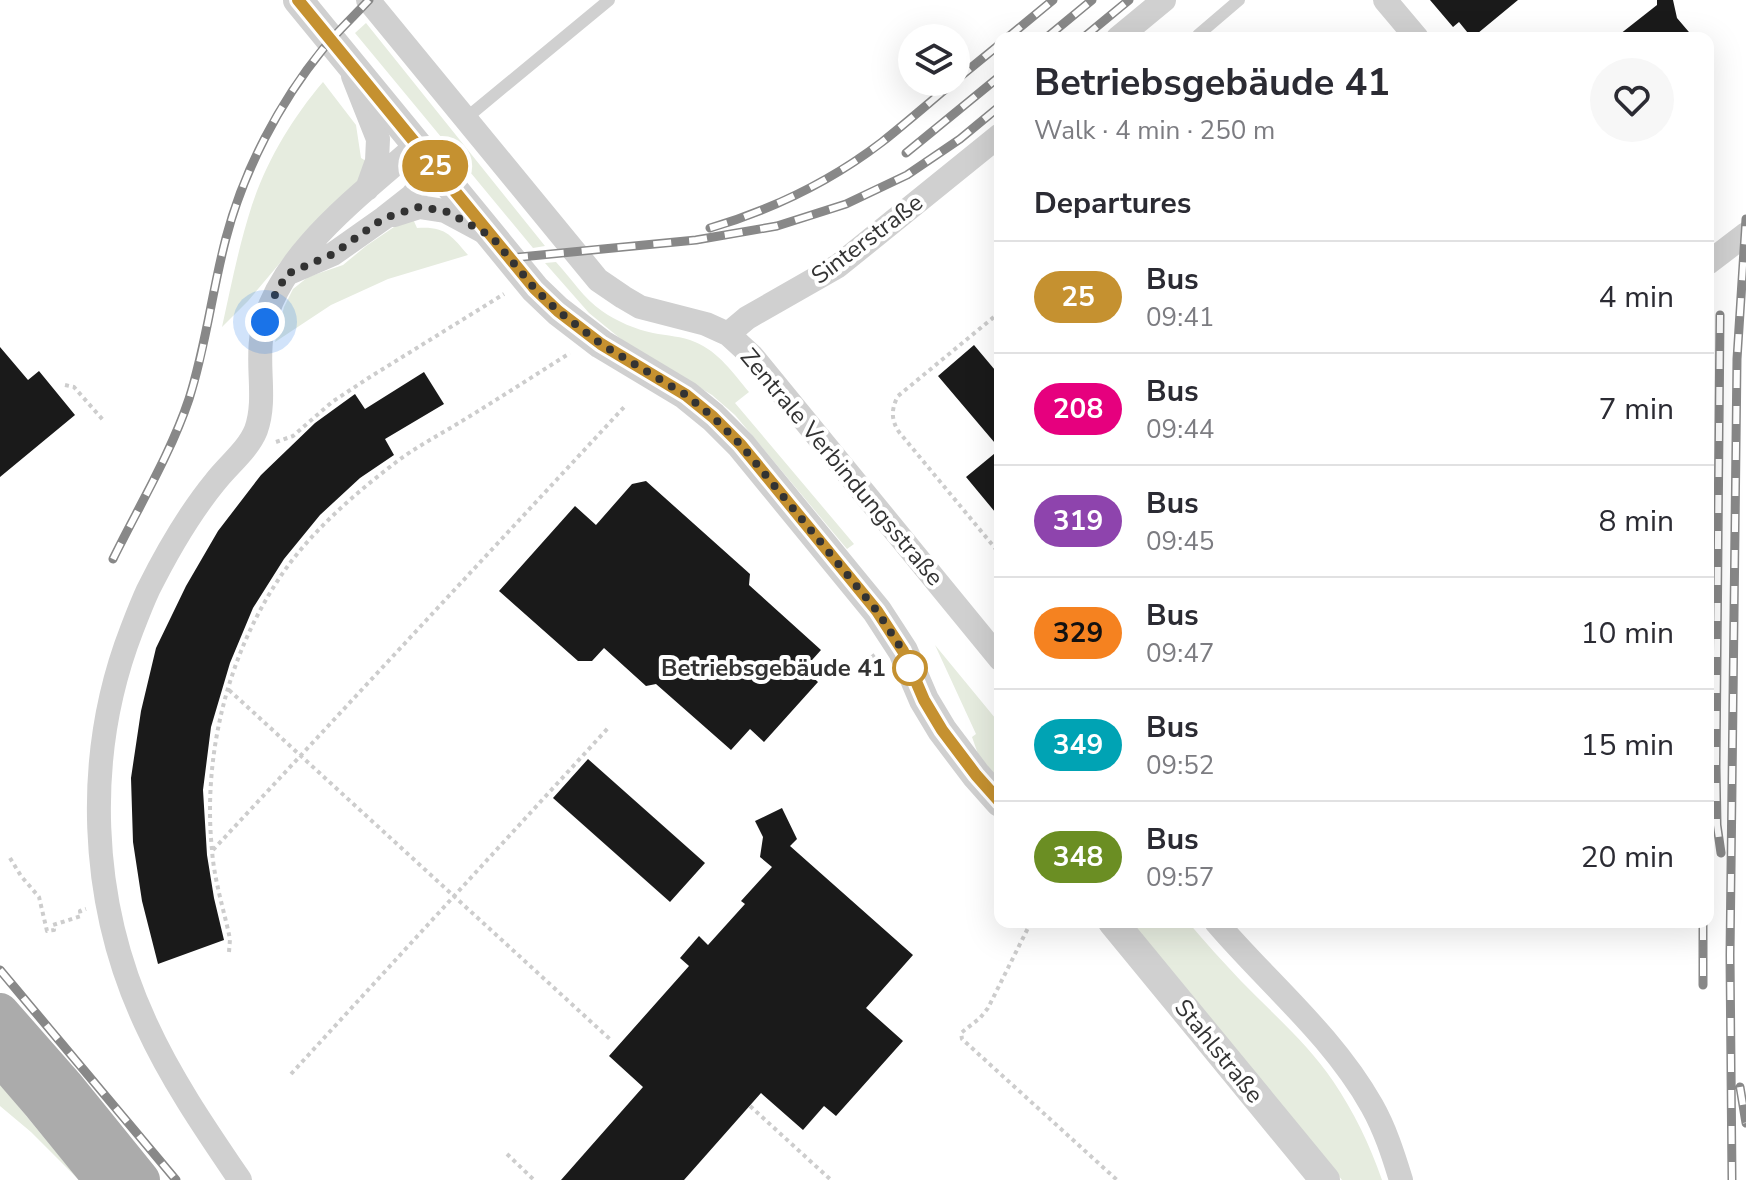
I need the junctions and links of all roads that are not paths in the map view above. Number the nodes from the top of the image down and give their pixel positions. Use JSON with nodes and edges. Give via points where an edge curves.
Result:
{"nodes":[{"id":1,"x":298,"y":0,"type":"edge"},
{"id":2,"x":368,"y":0,"type":"edge"},
{"id":3,"x":609,"y":0,"type":"edge"},
{"id":4,"x":1164,"y":0,"type":"edge"},
{"id":5,"x":1239,"y":0,"type":"edge"},
{"id":6,"x":1385,"y":0,"type":"edge"},
{"id":7,"x":1125,"y":32,"type":"edge"},
{"id":8,"x":1202,"y":32,"type":"edge"},
{"id":9,"x":1412,"y":32,"type":"edge"},
{"id":10,"x":344,"y":56,"type":"junction"},
{"id":11,"x":465,"y":119,"type":"junction"},
{"id":12,"x":994,"y":140,"type":"edge"},
{"id":13,"x":422,"y":152,"type":"junction"},
{"id":14,"x":367,"y":189,"type":"junction"},
{"id":15,"x":384,"y":218,"type":"junction"},
{"id":16,"x":1746,"y":234,"type":"edge"},
{"id":17,"x":492,"y":237,"type":"junction"},
{"id":18,"x":1714,"y":258,"type":"edge"},
{"id":19,"x":287,"y":274,"type":"junction"},
{"id":20,"x":728,"y":334,"type":"junction"},
{"id":21,"x":994,"y":652,"type":"edge"},
{"id":22,"x":994,"y":795,"type":"edge"},
{"id":23,"x":1118,"y":928,"type":"edge"},
{"id":24,"x":1222,"y":928,"type":"edge"},
{"id":25,"x":0,"y":1012,"type":"edge"},
{"id":26,"x":0,"y":1056,"type":"edge"},
{"id":27,"x":103,"y":1180,"type":"edge"},
{"id":28,"x":141,"y":1180,"type":"edge"},
{"id":29,"x":240,"y":1180,"type":"edge"},
{"id":30,"x":1325,"y":1180,"type":"edge"},
{"id":31,"x":1401,"y":1180,"type":"edge"}],
"edges":[{"from":1,"to":10,"type":"street"},
{"from":2,"to":11,"type":"street","name":"Zentrale Verbindungsstraße"},
{"from":3,"to":11,"type":"lane"},
{"from":4,"to":7,"type":"street"},
{"from":5,"to":8,"type":"lane"},
{"from":6,"to":9,"type":"street"},
{"from":10,"to":13,"type":"street"},
{"from":10,"to":14,"type":"street","via":[[378,139]]},
{"from":11,"to":20,"type":"street","name":"Zentrale Verbindungsstraße","via":[[598,280],[640,307]]},
{"from":12,"to":20,"type":"street","name":"Sinterstraße","via":[[861,250]]},
{"from":13,"to":14,"type":"street"},
{"from":13,"to":15,"type":"street","via":[[423,182]]},
{"from":13,"to":17,"type":"street"},
{"from":14,"to":19,"type":"street","via":[[317,235]]},
{"from":15,"to":17,"type":"street","via":[[419,207],[445,211]]},
{"from":15,"to":19,"type":"street","via":[[333,254]]},
{"from":16,"to":18,"type":"street"},
{"from":17,"to":22,"type":"street","via":[[558,311],[686,395],[741,445],[877,611],[942,730]]},
{"from":19,"to":29,"type":"street","via":[[262,334],[255,431],[176,537],[146,593],[109,707],[99,783],[100,847],[123,967],[146,1025]]},
{"from":20,"to":21,"type":"street","name":"Zentrale Verbindungsstraße","via":[[752,356]]},
{"from":23,"to":30,"type":"street","name":"Stahlstraße"},
{"from":24,"to":31,"type":"street","via":[[1353,1076],[1383,1128]]},
{"from":25,"to":28,"type":"main road"},
{"from":26,"to":27,"type":"main road"}]}
